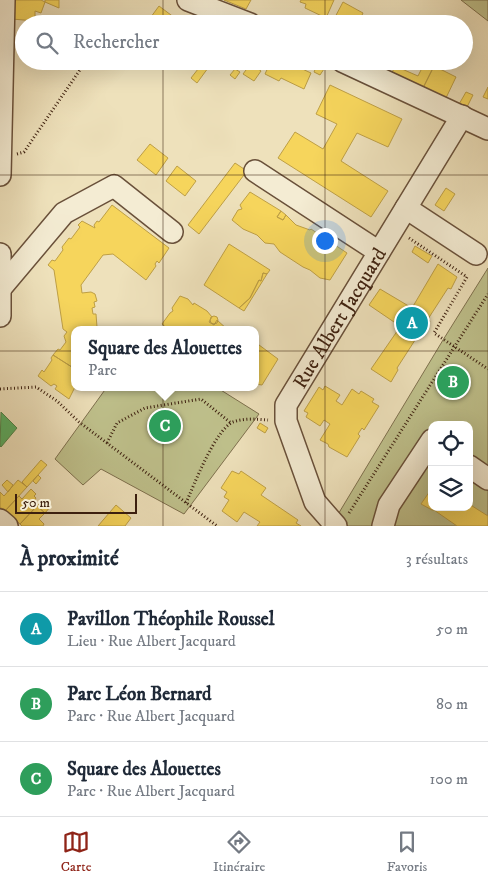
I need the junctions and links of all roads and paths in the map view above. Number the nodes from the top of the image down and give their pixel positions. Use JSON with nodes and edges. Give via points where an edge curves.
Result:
{"nodes":[{"id":1,"x":4,"y":0,"type":"edge"},
{"id":2,"x":188,"y":0,"type":"edge"},
{"id":3,"x":227,"y":15,"type":"edge"},
{"id":4,"x":80,"y":70,"type":"edge"},
{"id":5,"x":362,"y":70,"type":"edge"},
{"id":6,"x":462,"y":116,"type":"junction"},
{"id":7,"x":488,"y":128,"type":"edge"},
{"id":8,"x":0,"y":160,"type":"edge"},
{"id":9,"x":255,"y":172,"type":"dead end"},
{"id":10,"x":0,"y":175,"type":"edge"},
{"id":11,"x":406,"y":208,"type":"junction"},
{"id":12,"x":394,"y":228,"type":"junction"},
{"id":13,"x":172,"y":232,"type":"dead end"},
{"id":14,"x":379,"y":252,"type":"junction"},
{"id":15,"x":0,"y":254,"type":"edge"},
{"id":16,"x":476,"y":254,"type":"dead end"},
{"id":17,"x":0,"y":289,"type":"edge"},
{"id":18,"x":488,"y":294,"type":"edge"},
{"id":19,"x":0,"y":316,"type":"edge"},
{"id":20,"x":454,"y":348,"type":"junction"},
{"id":21,"x":488,"y":369,"type":"edge"},
{"id":22,"x":0,"y":390,"type":"edge"},
{"id":23,"x":286,"y":421,"type":"junction"},
{"id":24,"x":231,"y":423,"type":"junction"},
{"id":25,"x":108,"y":443,"type":"junction"},
{"id":26,"x":428,"y":446,"type":"edge"},
{"id":27,"x":473,"y":469,"type":"edge"},
{"id":28,"x":488,"y":479,"type":"edge"},
{"id":29,"x":186,"y":503,"type":"junction"},
{"id":30,"x":0,"y":520,"type":"edge"},
{"id":31,"x":341,"y":522,"type":"edge"},
{"id":32,"x":7,"y":526,"type":"edge"},
{"id":33,"x":217,"y":526,"type":"edge"},
{"id":34,"x":383,"y":526,"type":"edge"}],
"edges":[{"from":1,"to":8,"type":"street"},
{"from":2,"to":3,"type":"street"},
{"from":4,"to":8,"type":"path","via":[[24,152]]},
{"from":5,"to":6,"type":"street"},
{"from":6,"to":7,"type":"street"},
{"from":6,"to":11,"type":"street","name":"Rue Albert Jacquard"},
{"from":8,"to":10,"type":"street"},
{"from":9,"to":14,"type":"street"},
{"from":11,"to":12,"type":"street","name":"Rue Albert Jacquard"},
{"from":11,"to":16,"type":"street"},
{"from":12,"to":14,"type":"street","name":"Rue Albert Jacquard"},
{"from":12,"to":20,"type":"path","via":[[467,278],[434,333]]},
{"from":13,"to":17,"type":"street","via":[[114,186],[64,213]]},
{"from":14,"to":23,"type":"street","name":"Rue Albert Jacquard","via":[[286,405]]},
{"from":15,"to":17,"type":"street"},
{"from":17,"to":19,"type":"street"},
{"from":18,"to":20,"type":"path"},
{"from":20,"to":21,"type":"path"},
{"from":20,"to":31,"type":"path"},
{"from":22,"to":25,"type":"path","via":[[36,387]]},
{"from":23,"to":24,"type":"path","via":[[254,418]]},
{"from":23,"to":31,"type":"street","via":[[315,502]]},
{"from":24,"to":25,"type":"path","via":[[201,399],[145,408],[117,423]]},
{"from":24,"to":29,"type":"path","via":[[215,440]]},
{"from":25,"to":29,"type":"path"},
{"from":26,"to":34,"type":"street","via":[[390,505]]},
{"from":27,"to":28,"type":"street"},
{"from":29,"to":33,"type":"path"},
{"from":30,"to":32,"type":"street"}]}
